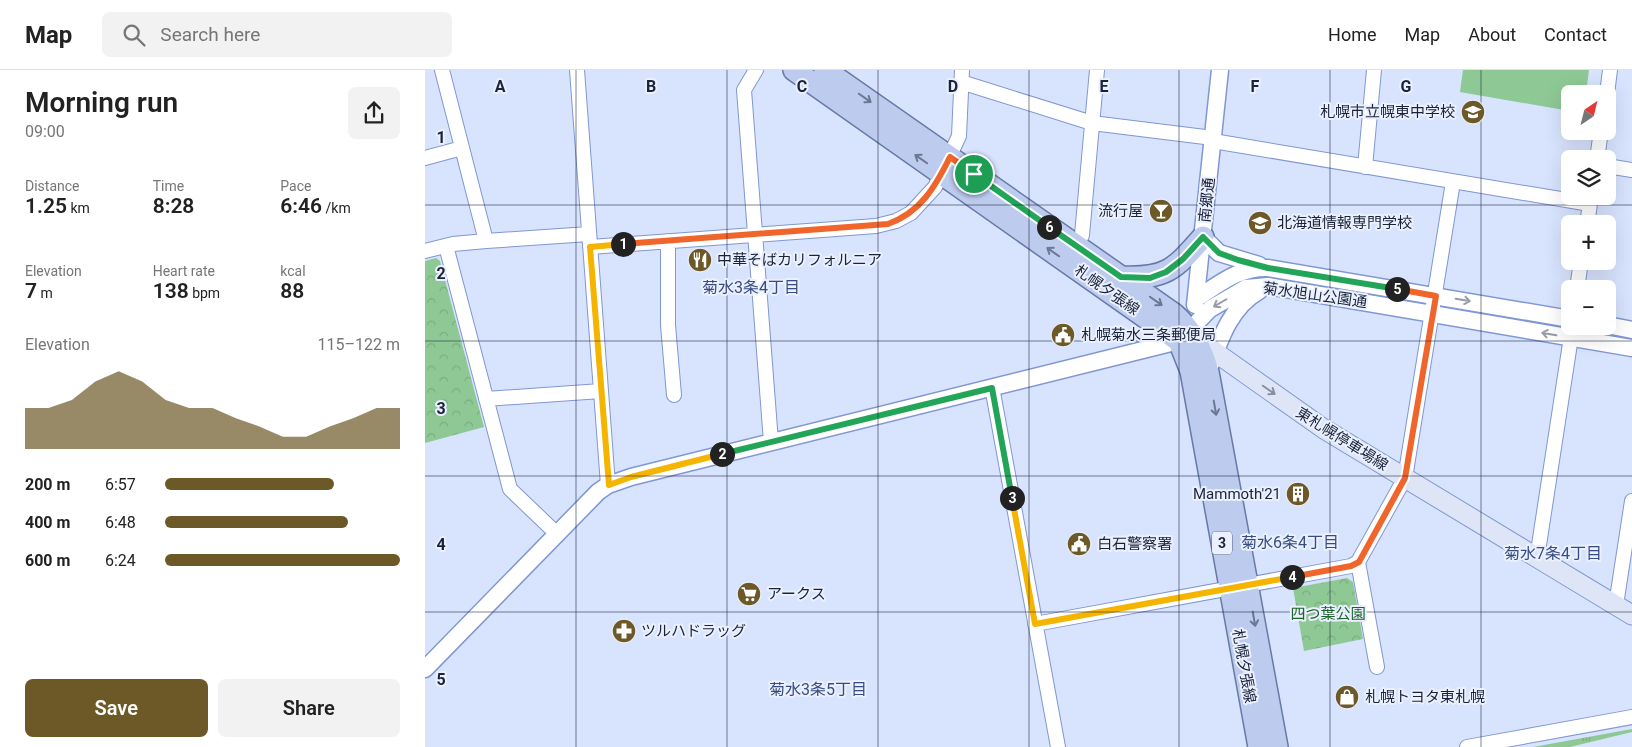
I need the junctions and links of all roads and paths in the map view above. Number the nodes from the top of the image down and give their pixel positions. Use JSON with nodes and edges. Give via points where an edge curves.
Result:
{"nodes":[{"id":1,"x":442,"y":70,"type":"edge"},
{"id":2,"x":577,"y":70,"type":"edge"},
{"id":3,"x":756,"y":70,"type":"edge"},
{"id":4,"x":794,"y":70,"type":"edge"},
{"id":5,"x":825,"y":70,"type":"edge"},
{"id":6,"x":1097,"y":70,"type":"edge"},
{"id":7,"x":1220,"y":70,"type":"edge"},
{"id":8,"x":1374,"y":70,"type":"edge"},
{"id":9,"x":1610,"y":70,"type":"edge"},
{"id":10,"x":961,"y":76,"type":"edge"},
{"id":11,"x":1608,"y":85,"type":"edge"},
{"id":12,"x":1091,"y":123,"type":"junction"},
{"id":13,"x":1213,"y":140,"type":"junction"},
{"id":14,"x":462,"y":148,"type":"junction"},
{"id":15,"x":425,"y":158,"type":"edge"},
{"id":16,"x":946,"y":165,"type":"junction"},
{"id":17,"x":1365,"y":167,"type":"junction"},
{"id":18,"x":1616,"y":167,"type":"edge"},
{"id":19,"x":1632,"y":170,"type":"edge"},
{"id":20,"x":1453,"y":182,"type":"junction"},
{"id":21,"x":1561,"y":196,"type":"edge"},
{"id":22,"x":755,"y":234,"type":"junction"},
{"id":23,"x":1203,"y":237,"type":"junction"},
{"id":24,"x":590,"y":240,"type":"junction"},
{"id":25,"x":486,"y":241,"type":"junction"},
{"id":26,"x":668,"y":241,"type":"junction"},
{"id":27,"x":446,"y":246,"type":"junction"},
{"id":28,"x":1077,"y":246,"type":"junction"},
{"id":29,"x":425,"y":251,"type":"edge"},
{"id":30,"x":1268,"y":268,"type":"junction"},
{"id":31,"x":1121,"y":277,"type":"junction"},
{"id":32,"x":1268,"y":286,"type":"junction"},
{"id":33,"x":1436,"y":296,"type":"junction"},
{"id":34,"x":1197,"y":298,"type":"junction"},
{"id":35,"x":1433,"y":314,"type":"junction"},
{"id":36,"x":1561,"y":317,"type":"edge"},
{"id":37,"x":1616,"y":327,"type":"edge"},
{"id":38,"x":1632,"y":330,"type":"edge"},
{"id":39,"x":1184,"y":335,"type":"junction"},
{"id":40,"x":1571,"y":337,"type":"junction"},
{"id":41,"x":1632,"y":348,"type":"edge"},
{"id":42,"x":1212,"y":362,"type":"junction"},
{"id":43,"x":992,"y":388,"type":"junction"},
{"id":44,"x":601,"y":391,"type":"junction"},
{"id":45,"x":674,"y":395,"type":"dead end"},
{"id":46,"x":486,"y":399,"type":"junction"},
{"id":47,"x":771,"y":442,"type":"junction"},
{"id":48,"x":1405,"y":478,"type":"junction"},
{"id":49,"x":609,"y":485,"type":"junction"},
{"id":50,"x":1632,"y":501,"type":"edge"},
{"id":51,"x":557,"y":534,"type":"junction"},
{"id":52,"x":1537,"y":558,"type":"junction"},
{"id":53,"x":1359,"y":562,"type":"junction"},
{"id":54,"x":1239,"y":587,"type":"junction"},
{"id":55,"x":1624,"y":610,"type":"edge"},
{"id":56,"x":1035,"y":624,"type":"junction"},
{"id":57,"x":1377,"y":667,"type":"dead end"},
{"id":58,"x":425,"y":669,"type":"edge"},
{"id":59,"x":1632,"y":717,"type":"edge"},
{"id":60,"x":1058,"y":747,"type":"edge"},
{"id":61,"x":1259,"y":747,"type":"edge"},
{"id":62,"x":1277,"y":747,"type":"edge"},
{"id":63,"x":1467,"y":747,"type":"edge"}],
"edges":[{"from":1,"to":14,"type":"street"},
{"from":2,"to":24,"type":"street"},
{"from":3,"to":22,"type":"street","via":[[744,87]]},
{"from":16,"to":4,"type":"main road","name":"札幌夕張線","number":"3","one_way":true},
{"from":5,"to":16,"type":"main road","name":"札幌夕張線","number":"3","one_way":true},
{"from":6,"to":12,"type":"street"},
{"from":7,"to":13,"type":"street","name":"南郷通"},
{"from":8,"to":17,"type":"street"},
{"from":9,"to":11,"type":"street"},
{"from":10,"to":12,"type":"street"},
{"from":10,"to":16,"type":"street","via":[[959,136]]},
{"from":12,"to":13,"type":"street"},
{"from":12,"to":28,"type":"street","via":[[1081,235]]},
{"from":13,"to":17,"type":"street"},
{"from":13,"to":23,"type":"street","name":"南郷通"},
{"from":14,"to":15,"type":"street"},
{"from":14,"to":25,"type":"street"},
{"from":16,"to":22,"type":"street","via":[[935,187],[918,207],[888,224]]},
{"from":16,"to":28,"type":"main road","name":"札幌夕張線","number":"3"},
{"from":39,"to":16,"type":"main road","name":"札幌夕張線","number":"3","one_way":true},
{"from":17,"to":20,"type":"street"},
{"from":18,"to":19,"type":"street"},
{"from":20,"to":21,"type":"street"},
{"from":20,"to":33,"type":"street"},
{"from":22,"to":26,"type":"street"},
{"from":22,"to":47,"type":"street"},
{"from":23,"to":30,"type":"street","via":[[1219,253]]},
{"from":23,"to":31,"type":"main road","via":[[1166,272],[1150,278]]},
{"from":23,"to":34,"type":"street","name":"南郷通"},
{"from":24,"to":25,"type":"street"},
{"from":24,"to":26,"type":"street"},
{"from":24,"to":44,"type":"street"},
{"from":25,"to":27,"type":"street"},
{"from":26,"to":45,"type":"street","via":[[668,325]]},
{"from":27,"to":29,"type":"street"},
{"from":27,"to":46,"type":"street"},
{"from":28,"to":31,"type":"main road","name":"札幌夕張線","number":"3"},
{"from":30,"to":33,"type":"street","name":"菊水旭山公園通"},
{"from":30,"to":34,"type":"street","name":"菊水旭山公園通","via":[[1238,272]]},
{"from":31,"to":39,"type":"main road","name":"札幌夕張線","number":"3","one_way":true,"via":[[1174,314]]},
{"from":32,"to":35,"type":"street","name":"菊水旭山公園通"},
{"from":32,"to":39,"type":"street","name":"菊水旭山公園通","one_way":true,"via":[[1246,288],[1210,309]]},
{"from":32,"to":42,"type":"street","via":[[1247,297],[1237,309]]},
{"from":33,"to":35,"type":"street"},
{"from":33,"to":36,"type":"street","name":"菊水旭山公園通","one_way":true},
{"from":34,"to":39,"type":"street","name":"南郷通"},
{"from":40,"to":35,"type":"street","name":"菊水旭山公園通","one_way":true},
{"from":35,"to":48,"type":"street"},
{"from":37,"to":38,"type":"street"},
{"from":39,"to":42,"type":"main road","name":"札幌夕張線","number":"3"},
{"from":39,"to":43,"type":"street"},
{"from":39,"to":54,"type":"main road","name":"札幌夕張線","number":"3"},
{"from":40,"to":41,"type":"street","name":"菊水旭山公園通"},
{"from":40,"to":52,"type":"street"},
{"from":42,"to":48,"type":"main road","name":"東札幌停車場線","one_way":true},
{"from":42,"to":54,"type":"main road","name":"札幌夕張線","number":"3","one_way":true},
{"from":43,"to":47,"type":"street"},
{"from":43,"to":56,"type":"street"},
{"from":44,"to":46,"type":"street"},
{"from":44,"to":49,"type":"street"},
{"from":46,"to":51,"type":"street","via":[[510,489]]},
{"from":47,"to":49,"type":"street"},
{"from":48,"to":52,"type":"main road","name":"東札幌停車場線"},
{"from":48,"to":53,"type":"street"},
{"from":49,"to":51,"type":"street"},
{"from":50,"to":55,"type":"street"},
{"from":51,"to":58,"type":"street"},
{"from":52,"to":55,"type":"main road","name":"東札幌停車場線"},
{"from":53,"to":54,"type":"street"},
{"from":53,"to":57,"type":"street"},
{"from":54,"to":56,"type":"street"},
{"from":54,"to":61,"type":"main road","name":"札幌夕張線","number":"3"},
{"from":54,"to":62,"type":"main road","name":"札幌夕張線","number":"3","one_way":true},
{"from":56,"to":60,"type":"street"},
{"from":59,"to":63,"type":"street"}]}
